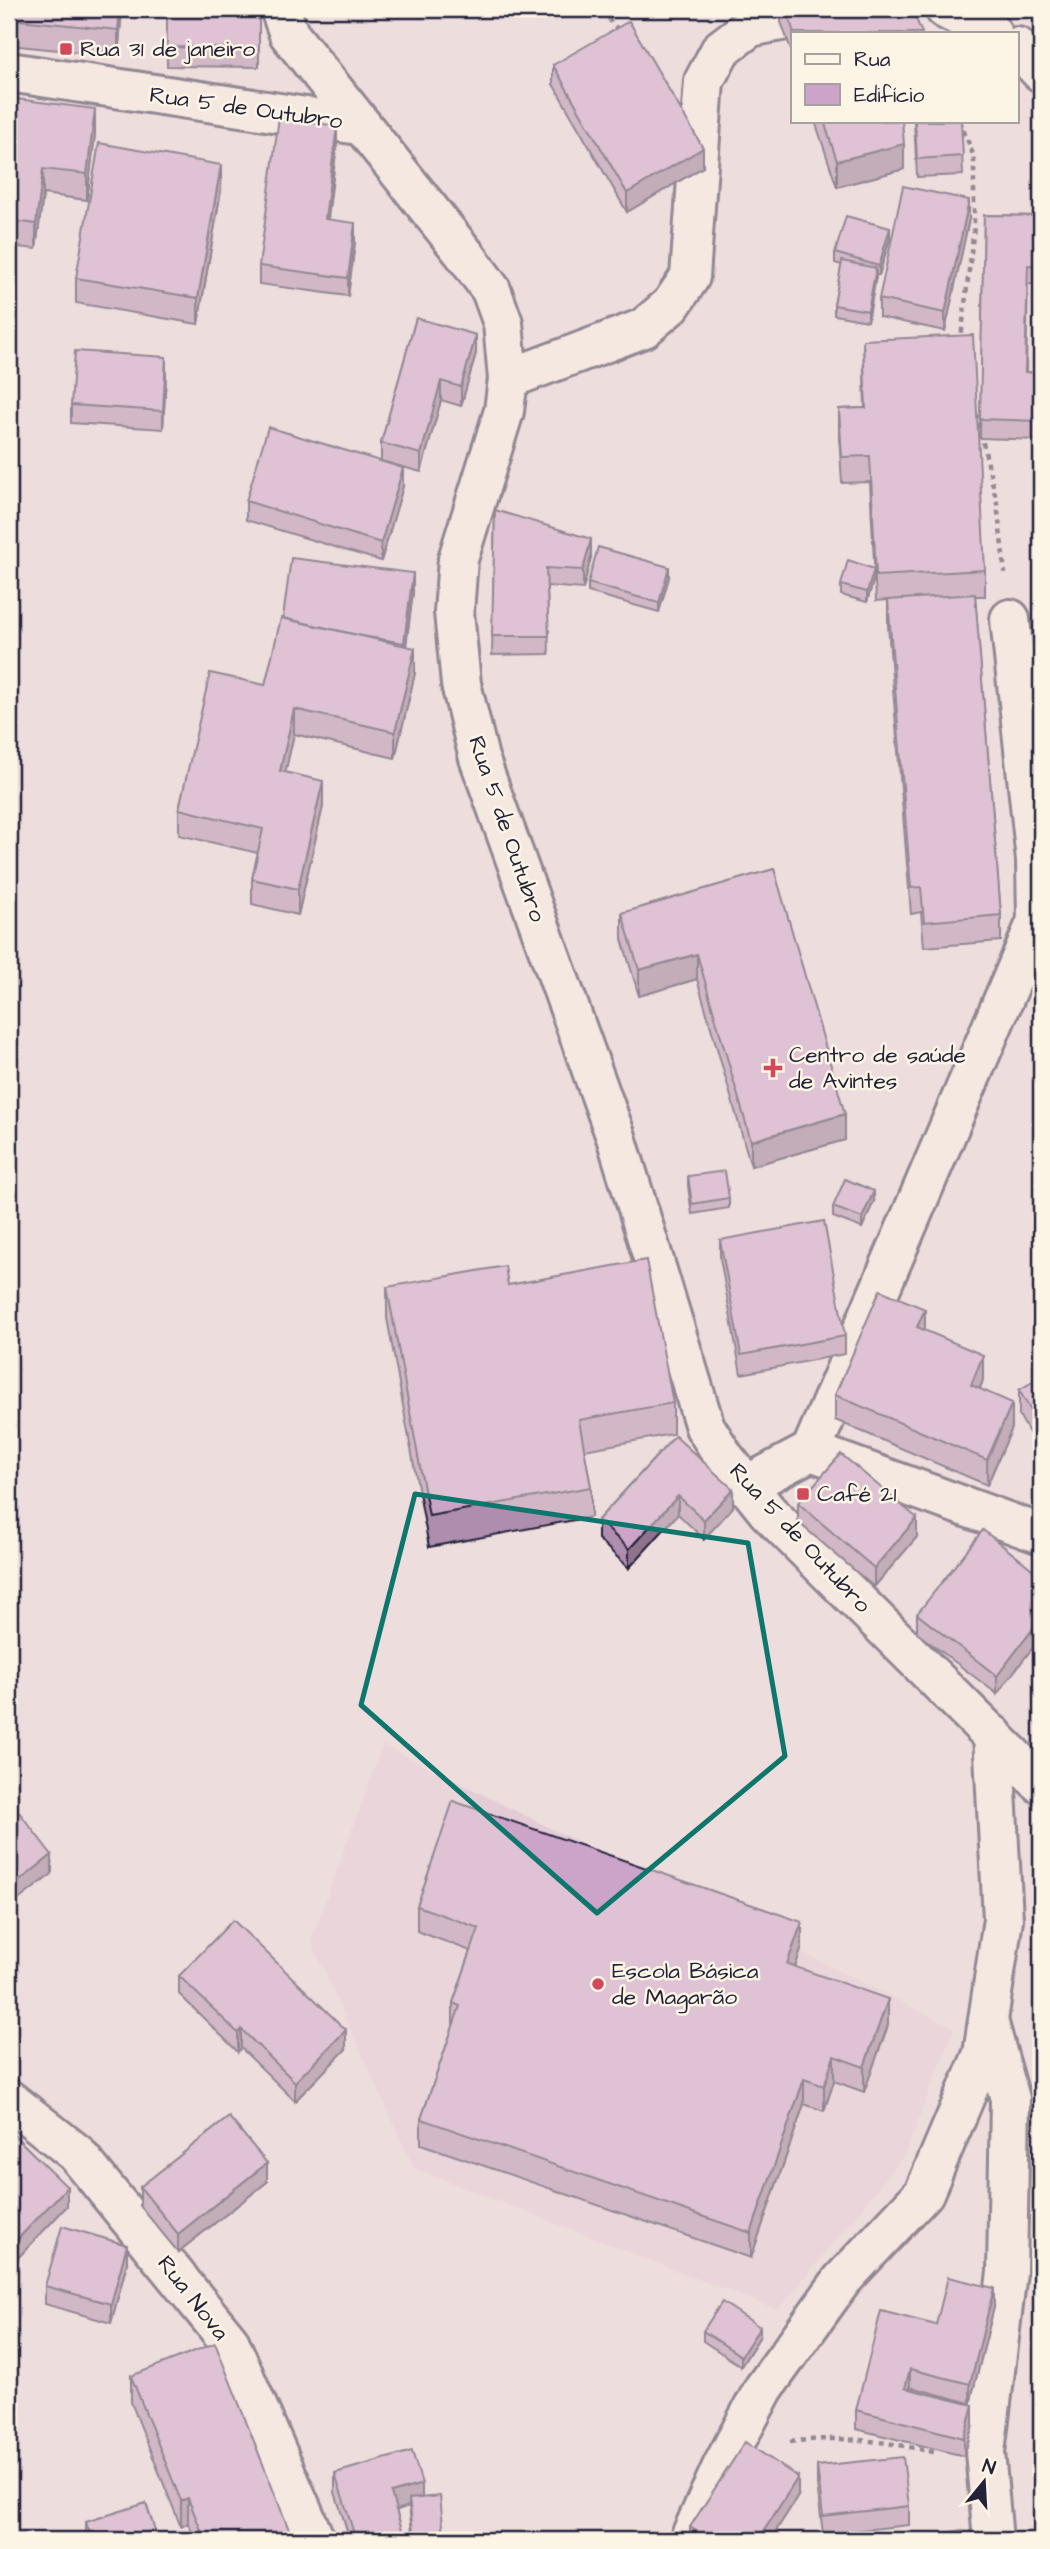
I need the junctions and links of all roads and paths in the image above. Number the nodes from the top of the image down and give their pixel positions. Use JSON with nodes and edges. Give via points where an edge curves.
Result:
{"nodes":[{"id":1,"x":280,"y":9,"type":"edge"},
{"id":2,"x":605,"y":9,"type":"edge"},
{"id":3,"x":844,"y":9,"type":"edge"},
{"id":4,"x":945,"y":9,"type":"edge"},
{"id":5,"x":621,"y":32,"type":"edge"},
{"id":6,"x":990,"y":32,"type":"edge"},
{"id":7,"x":1018,"y":48,"type":"edge"},
{"id":8,"x":9,"y":72,"type":"edge"},
{"id":9,"x":1041,"y":72,"type":"edge"},
{"id":10,"x":960,"y":122,"type":"edge"},
{"id":11,"x":359,"y":125,"type":"junction"},
{"id":12,"x":960,"y":345,"type":"edge"},
{"id":13,"x":508,"y":379,"type":"junction"},
{"id":14,"x":976,"y":411,"type":"edge"},
{"id":15,"x":1010,"y":619,"type":"joint"},
{"id":16,"x":1038,"y":862,"type":"edge"},
{"id":17,"x":811,"y":1451,"type":"junction"},
{"id":18,"x":745,"y":1486,"type":"junction"},
{"id":19,"x":1041,"y":1534,"type":"edge"},
{"id":20,"x":993,"y":1735,"type":"junction"},
{"id":21,"x":1041,"y":1784,"type":"edge"},
{"id":22,"x":988,"y":2022,"type":"junction"},
{"id":23,"x":9,"y":2100,"type":"edge"},
{"id":24,"x":722,"y":2467,"type":"junction"},
{"id":25,"x":987,"y":2470,"type":"junction"},
{"id":26,"x":315,"y":2540,"type":"edge"},
{"id":27,"x":689,"y":2540,"type":"edge"},
{"id":28,"x":993,"y":2540,"type":"edge"}],
"edges":[{"from":1,"to":11,"type":"street","via":[[289,34]]},
{"from":2,"to":5,"type":"path"},
{"from":3,"to":13,"type":"street","via":[[750,27],[721,49],[704,81],[691,277],[671,305],[645,328]]},
{"from":4,"to":6,"type":"street"},
{"from":7,"to":9,"type":"street"},
{"from":8,"to":11,"type":"street","name":"Rua 5 de Outubro"},
{"from":10,"to":12,"type":"path","via":[[974,157],[974,227]]},
{"from":11,"to":13,"type":"street","name":"Rua 5 de Outubro","via":[[491,290],[503,323]]},
{"from":13,"to":18,"type":"street","name":"Rua 5 de Outubro","via":[[504,411],[458,559],[454,612],[461,684],[480,758],[616,1137],[705,1427]]},
{"from":14,"to":15,"type":"path","via":[[997,503]]},
{"from":15,"to":16,"type":"street"},
{"from":16,"to":17,"type":"street","via":[[1037,921]]},
{"from":17,"to":18,"type":"street"},
{"from":17,"to":19,"type":"street"},
{"from":18,"to":20,"type":"street","name":"Rua 5 de Outubro"},
{"from":20,"to":21,"type":"street","name":"Rua 5 de Outubro"},
{"from":20,"to":22,"type":"street","via":[[1003,1919]]},
{"from":22,"to":24,"type":"street","via":[[983,2054],[924,2193],[842,2280],[764,2388]]},
{"from":22,"to":25,"type":"street","via":[[1010,2099],[1007,2272],[985,2452]]},
{"from":23,"to":26,"type":"street","name":"Rua Nova","via":[[76,2153],[229,2341]]},
{"from":24,"to":25,"type":"path","via":[[750,2449],[850,2438],[886,2440]]},
{"from":24,"to":27,"type":"street"},
{"from":25,"to":28,"type":"street"}]}
